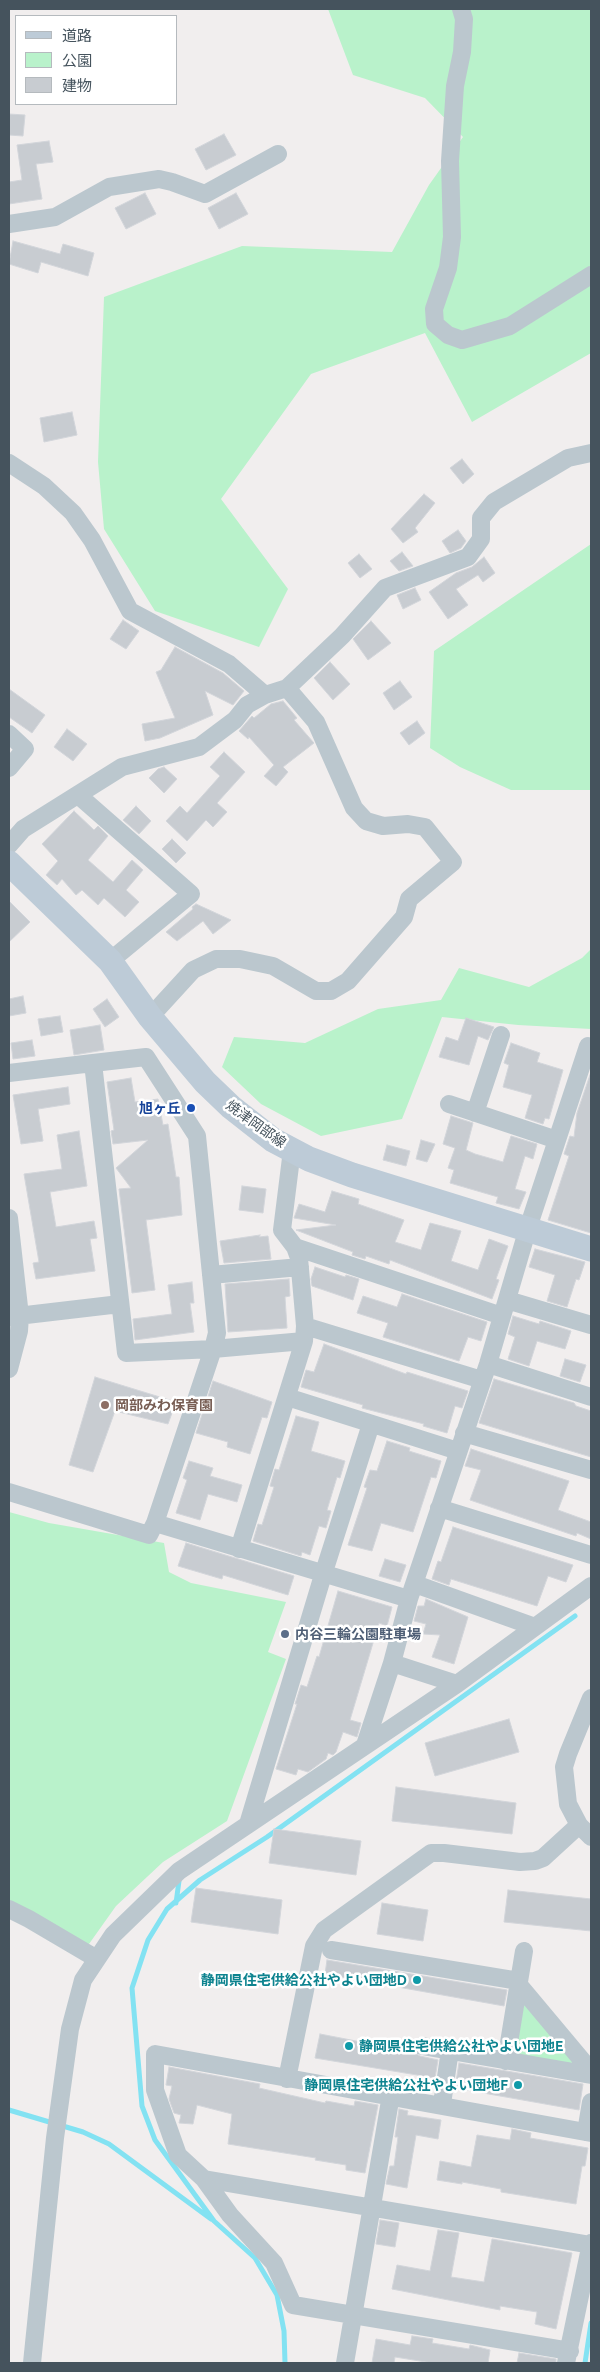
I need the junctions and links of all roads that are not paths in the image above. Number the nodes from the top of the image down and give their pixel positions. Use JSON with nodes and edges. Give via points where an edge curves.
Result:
{"nodes":[{"id":1,"x":461,"y":9,"type":"edge"},
{"id":2,"x":278,"y":154,"type":"dead end"},
{"id":3,"x":9,"y":224,"type":"edge"},
{"id":4,"x":591,"y":275,"type":"edge"},
{"id":5,"x":591,"y":453,"type":"edge"},
{"id":6,"x":9,"y":462,"type":"edge"},
{"id":7,"x":287,"y":688,"type":"junction"},
{"id":8,"x":265,"y":695,"type":"junction"},
{"id":9,"x":9,"y":734,"type":"edge"},
{"id":10,"x":9,"y":768,"type":"edge"},
{"id":11,"x":78,"y":795,"type":"junction"},
{"id":12,"x":9,"y":845,"type":"edge"},
{"id":13,"x":9,"y":863,"type":"edge"},
{"id":14,"x":110,"y":961,"type":"junction"},
{"id":15,"x":150,"y":1017,"type":"junction"},
{"id":16,"x":501,"y":1035,"type":"dead end"},
{"id":17,"x":588,"y":1046,"type":"dead end"},
{"id":18,"x":93,"y":1063,"type":"junction"},
{"id":19,"x":9,"y":1073,"type":"edge"},
{"id":20,"x":449,"y":1104,"type":"dead end"},
{"id":21,"x":475,"y":1113,"type":"junction"},
{"id":22,"x":557,"y":1140,"type":"junction"},
{"id":23,"x":292,"y":1150,"type":"junction"},
{"id":24,"x":9,"y":1218,"type":"edge"},
{"id":25,"x":528,"y":1228,"type":"junction"},
{"id":26,"x":295,"y":1247,"type":"junction"},
{"id":27,"x":591,"y":1249,"type":"edge"},
{"id":28,"x":300,"y":1267,"type":"junction"},
{"id":29,"x":211,"y":1275,"type":"junction"},
{"id":30,"x":120,"y":1304,"type":"junction"},
{"id":31,"x":504,"y":1308,"type":"junction"},
{"id":32,"x":14,"y":1316,"type":"edge"},
{"id":33,"x":591,"y":1325,"type":"edge"},
{"id":34,"x":305,"y":1334,"type":"junction"},
{"id":35,"x":213,"y":1349,"type":"junction"},
{"id":36,"x":9,"y":1369,"type":"edge"},
{"id":37,"x":485,"y":1372,"type":"junction"},
{"id":38,"x":287,"y":1397,"type":"junction"},
{"id":39,"x":591,"y":1397,"type":"edge"},
{"id":40,"x":371,"y":1424,"type":"junction"},
{"id":41,"x":464,"y":1433,"type":"junction"},
{"id":42,"x":458,"y":1452,"type":"junction"},
{"id":43,"x":591,"y":1470,"type":"edge"},
{"id":44,"x":9,"y":1492,"type":"edge"},
{"id":45,"x":439,"y":1508,"type":"junction"},
{"id":46,"x":155,"y":1523,"type":"junction"},
{"id":47,"x":239,"y":1549,"type":"junction"},
{"id":48,"x":591,"y":1555,"type":"edge"},
{"id":49,"x":323,"y":1575,"type":"junction"},
{"id":50,"x":591,"y":1589,"type":"edge"},
{"id":51,"x":412,"y":1592,"type":"junction"},
{"id":52,"x":535,"y":1626,"type":"junction"},
{"id":53,"x":392,"y":1663,"type":"junction"},
{"id":54,"x":458,"y":1684,"type":"junction"},
{"id":55,"x":591,"y":1698,"type":"edge"},
{"id":56,"x":365,"y":1745,"type":"junction"},
{"id":57,"x":248,"y":1824,"type":"junction"},
{"id":58,"x":585,"y":1831,"type":"edge"},
{"id":59,"x":9,"y":1909,"type":"edge"},
{"id":60,"x":331,"y":1950,"type":"dead end"},
{"id":61,"x":524,"y":1951,"type":"dead end"},
{"id":62,"x":97,"y":1959,"type":"junction"},
{"id":63,"x":519,"y":1983,"type":"junction"},
{"id":64,"x":422,"y":2046,"type":"dead end"},
{"id":65,"x":450,"y":2050,"type":"junction"},
{"id":66,"x":506,"y":2061,"type":"junction"},
{"id":67,"x":591,"y":2071,"type":"edge"},
{"id":68,"x":591,"y":2075,"type":"edge"},
{"id":69,"x":287,"y":2079,"type":"junction"},
{"id":70,"x":390,"y":2095,"type":"junction"},
{"id":71,"x":591,"y":2102,"type":"edge"},
{"id":72,"x":442,"y":2104,"type":"junction"},
{"id":73,"x":589,"y":2132,"type":"edge"},
{"id":74,"x":204,"y":2179,"type":"junction"},
{"id":75,"x":371,"y":2206,"type":"junction"},
{"id":76,"x":591,"y":2244,"type":"edge"},
{"id":77,"x":354,"y":2316,"type":"junction"},
{"id":78,"x":568,"y":2357,"type":"edge"},
{"id":79,"x":32,"y":2363,"type":"edge"},
{"id":80,"x":345,"y":2363,"type":"edge"}],
"edges":[{"from":1,"to":4,"type":"street","via":[[464,19],[462,52],[450,161],[452,236],[448,268],[434,309],[435,324],[448,335],[462,340],[510,326]]},
{"from":2,"to":3,"type":"street","via":[[205,194],[158,179],[109,187],[55,217]]},
{"from":5,"to":7,"type":"street","via":[[568,458],[494,502],[481,518],[481,539],[468,557],[385,588],[342,636]]},
{"from":6,"to":8,"type":"street","via":[[44,486],[73,513],[92,540],[130,611],[229,664]]},
{"from":7,"to":8,"type":"street"},
{"from":7,"to":15,"type":"street","via":[[316,722],[354,808],[366,820],[383,826],[408,824],[425,828],[453,862],[409,900],[404,917],[348,981],[331,991],[316,991],[273,966],[240,959],[216,959],[193,970]]},
{"from":8,"to":11,"type":"street","via":[[247,705],[235,720],[199,747],[122,767]]},
{"from":9,"to":10,"type":"street","via":[[25,749]]},
{"from":11,"to":12,"type":"street","via":[[23,829]]},
{"from":11,"to":14,"type":"street","via":[[191,894]]},
{"from":13,"to":14,"type":"main road","name":"焼津岡部線"},
{"from":14,"to":15,"type":"main road","name":"焼津岡部線"},
{"from":15,"to":23,"type":"main road","name":"焼津岡部線","via":[[231,1108],[273,1140]]},
{"from":16,"to":21,"type":"street"},
{"from":17,"to":22,"type":"street"},
{"from":18,"to":19,"type":"street"},
{"from":18,"to":29,"type":"street","via":[[146,1057],[197,1136]]},
{"from":18,"to":30,"type":"street"},
{"from":20,"to":21,"type":"street"},
{"from":21,"to":22,"type":"street"},
{"from":22,"to":25,"type":"street"},
{"from":23,"to":25,"type":"main road","name":"焼津岡部線","via":[[352,1175]]},
{"from":23,"to":26,"type":"street","via":[[282,1230]]},
{"from":24,"to":32,"type":"street"},
{"from":25,"to":27,"type":"main road","name":"焼津岡部線"},
{"from":25,"to":31,"type":"street"},
{"from":26,"to":28,"type":"street"},
{"from":26,"to":31,"type":"street"},
{"from":28,"to":29,"type":"street"},
{"from":28,"to":34,"type":"street"},
{"from":29,"to":35,"type":"street","via":[[217,1333]]},
{"from":30,"to":32,"type":"street"},
{"from":30,"to":35,"type":"street","via":[[126,1353]]},
{"from":31,"to":33,"type":"street"},
{"from":31,"to":37,"type":"street"},
{"from":32,"to":36,"type":"street","via":[[19,1331]]},
{"from":34,"to":35,"type":"street"},
{"from":34,"to":37,"type":"street"},
{"from":34,"to":38,"type":"street"},
{"from":35,"to":46,"type":"street"},
{"from":37,"to":39,"type":"street"},
{"from":37,"to":41,"type":"street"},
{"from":38,"to":40,"type":"street"},
{"from":38,"to":47,"type":"street"},
{"from":40,"to":42,"type":"street"},
{"from":40,"to":49,"type":"street"},
{"from":41,"to":42,"type":"street"},
{"from":41,"to":43,"type":"street"},
{"from":42,"to":45,"type":"street"},
{"from":44,"to":46,"type":"street","via":[[149,1535]]},
{"from":45,"to":48,"type":"street"},
{"from":45,"to":51,"type":"street"},
{"from":46,"to":47,"type":"street"},
{"from":47,"to":49,"type":"street"},
{"from":49,"to":51,"type":"street"},
{"from":49,"to":57,"type":"street"},
{"from":50,"to":52,"type":"street"},
{"from":51,"to":52,"type":"street"},
{"from":51,"to":53,"type":"street"},
{"from":52,"to":54,"type":"street"},
{"from":53,"to":54,"type":"street"},
{"from":53,"to":56,"type":"street"},
{"from":54,"to":56,"type":"street"},
{"from":55,"to":58,"type":"street","via":[[564,1767],[568,1804]]},
{"from":56,"to":57,"type":"street"},
{"from":57,"to":62,"type":"street","via":[[179,1871],[113,1935]]},
{"from":58,"to":69,"type":"street","via":[[535,1861],[431,1853],[324,1930],[314,1946]]},
{"from":59,"to":62,"type":"street"},
{"from":60,"to":63,"type":"street"},
{"from":61,"to":63,"type":"street"},
{"from":62,"to":79,"type":"street","via":[[83,1980],[75,2006],[58,2112]]},
{"from":63,"to":66,"type":"street"},
{"from":63,"to":67,"type":"street"},
{"from":64,"to":65,"type":"street"},
{"from":65,"to":66,"type":"street"},
{"from":65,"to":72,"type":"street"},
{"from":66,"to":68,"type":"street"},
{"from":69,"to":70,"type":"street"},
{"from":69,"to":74,"type":"street","via":[[155,2054],[155,2090],[167,2129],[178,2155]]},
{"from":70,"to":72,"type":"street"},
{"from":70,"to":75,"type":"street"},
{"from":71,"to":73,"type":"street"},
{"from":72,"to":73,"type":"street"},
{"from":74,"to":75,"type":"street"},
{"from":74,"to":77,"type":"street","via":[[230,2215],[274,2263],[292,2305]]},
{"from":75,"to":76,"type":"street"},
{"from":75,"to":77,"type":"street"},
{"from":76,"to":78,"type":"street"},
{"from":77,"to":78,"type":"street"},
{"from":77,"to":80,"type":"street"}]}
